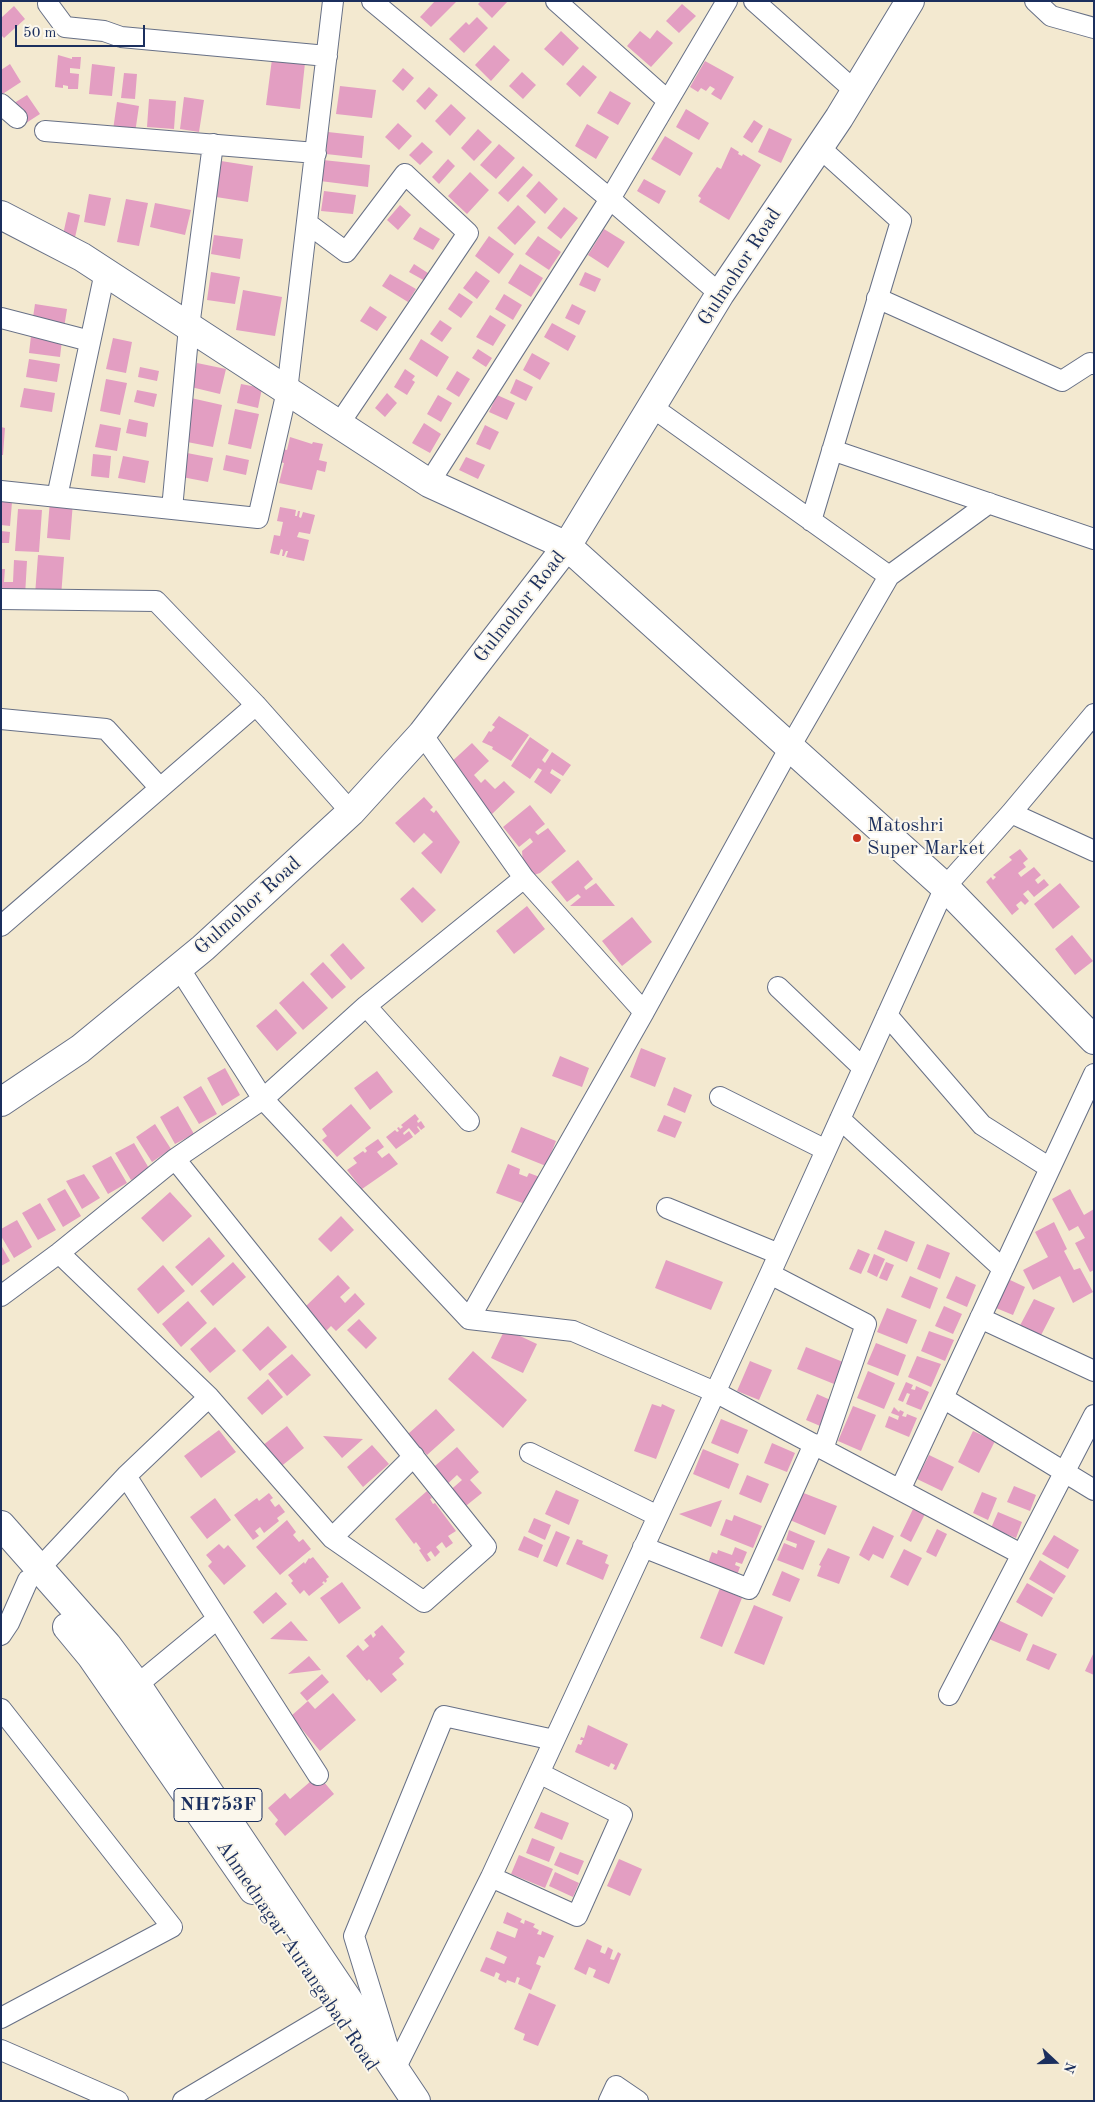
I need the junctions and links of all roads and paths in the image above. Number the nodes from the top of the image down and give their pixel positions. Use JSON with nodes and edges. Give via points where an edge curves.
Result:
{"nodes":[{"id":1,"x":333,"y":1,"type":"edge"},
{"id":2,"x":372,"y":1,"type":"edge"},
{"id":3,"x":556,"y":1,"type":"edge"},
{"id":4,"x":727,"y":1,"type":"edge"},
{"id":5,"x":754,"y":1,"type":"edge"},
{"id":6,"x":910,"y":1,"type":"edge"},
{"id":7,"x":1035,"y":1,"type":"edge"},
{"id":8,"x":48,"y":2,"type":"edge"},
{"id":9,"x":1094,"y":28,"type":"edge"},
{"id":10,"x":327,"y":56,"type":"junction"},
{"id":11,"x":855,"y":91,"type":"junction"},
{"id":12,"x":668,"y":100,"type":"junction"},
{"id":13,"x":1,"y":104,"type":"edge"},
{"id":14,"x":18,"y":118,"type":"dead end"},
{"id":15,"x":45,"y":131,"type":"dead end"},
{"id":16,"x":213,"y":144,"type":"junction"},
{"id":17,"x":819,"y":147,"type":"junction"},
{"id":18,"x":316,"y":153,"type":"junction"},
{"id":19,"x":610,"y":198,"type":"junction"},
{"id":20,"x":1,"y":215,"type":"edge"},
{"id":21,"x":307,"y":223,"type":"junction"},
{"id":22,"x":105,"y":272,"type":"junction"},
{"id":23,"x":720,"y":294,"type":"junction"},
{"id":24,"x":878,"y":298,"type":"junction"},
{"id":25,"x":1,"y":318,"type":"edge"},
{"id":26,"x":189,"y":327,"type":"junction"},
{"id":27,"x":90,"y":341,"type":"junction"},
{"id":28,"x":1094,"y":364,"type":"edge"},
{"id":29,"x":287,"y":391,"type":"junction"},
{"id":30,"x":652,"y":407,"type":"junction"},
{"id":31,"x":339,"y":424,"type":"junction"},
{"id":32,"x":832,"y":450,"type":"junction"},
{"id":33,"x":429,"y":483,"type":"junction"},
{"id":34,"x":1,"y":491,"type":"edge"},
{"id":35,"x":57,"y":496,"type":"junction"},
{"id":36,"x":989,"y":503,"type":"junction"},
{"id":37,"x":172,"y":509,"type":"junction"},
{"id":38,"x":811,"y":521,"type":"junction"},
{"id":39,"x":1094,"y":539,"type":"edge"},
{"id":40,"x":567,"y":546,"type":"junction"},
{"id":41,"x":889,"y":576,"type":"junction"},
{"id":42,"x":1,"y":599,"type":"edge"},
{"id":43,"x":256,"y":705,"type":"junction"},
{"id":44,"x":1094,"y":714,"type":"edge"},
{"id":45,"x":1,"y":720,"type":"edge"},
{"id":46,"x":422,"y":734,"type":"junction"},
{"id":47,"x":790,"y":747,"type":"junction"},
{"id":48,"x":160,"y":788,"type":"junction"},
{"id":49,"x":351,"y":812,"type":"junction"},
{"id":50,"x":1011,"y":813,"type":"junction"},
{"id":51,"x":1094,"y":852,"type":"edge"},
{"id":52,"x":524,"y":878,"type":"junction"},
{"id":53,"x":945,"y":887,"type":"junction"},
{"id":54,"x":1,"y":926,"type":"edge"},
{"id":55,"x":179,"y":968,"type":"junction"},
{"id":56,"x":778,"y":987,"type":"dead end"},
{"id":57,"x":366,"y":1006,"type":"junction"},
{"id":58,"x":644,"y":1012,"type":"junction"},
{"id":59,"x":887,"y":1015,"type":"junction"},
{"id":60,"x":1094,"y":1040,"type":"edge"},
{"id":61,"x":863,"y":1068,"type":"junction"},
{"id":62,"x":1094,"y":1074,"type":"edge"},
{"id":63,"x":720,"y":1097,"type":"dead end"},
{"id":64,"x":263,"y":1099,"type":"junction"},
{"id":65,"x":1,"y":1102,"type":"edge"},
{"id":66,"x":840,"y":1119,"type":"junction"},
{"id":67,"x":469,"y":1121,"type":"dead end"},
{"id":68,"x":826,"y":1150,"type":"junction"},
{"id":69,"x":175,"y":1159,"type":"junction"},
{"id":70,"x":1050,"y":1168,"type":"junction"},
{"id":71,"x":667,"y":1208,"type":"dead end"},
{"id":72,"x":58,"y":1253,"type":"junction"},
{"id":73,"x":779,"y":1254,"type":"junction"},
{"id":74,"x":1003,"y":1269,"type":"junction"},
{"id":75,"x":770,"y":1274,"type":"junction"},
{"id":76,"x":1,"y":1296,"type":"edge"},
{"id":77,"x":980,"y":1318,"type":"junction"},
{"id":78,"x":470,"y":1319,"type":"junction"},
{"id":79,"x":1094,"y":1371,"type":"edge"},
{"id":80,"x":715,"y":1392,"type":"junction"},
{"id":81,"x":209,"y":1397,"type":"junction"},
{"id":82,"x":943,"y":1398,"type":"junction"},
{"id":83,"x":1094,"y":1416,"type":"edge"},
{"id":84,"x":818,"y":1447,"type":"junction"},
{"id":85,"x":530,"y":1453,"type":"dead end"},
{"id":86,"x":414,"y":1456,"type":"junction"},
{"id":87,"x":1065,"y":1471,"type":"junction"},
{"id":88,"x":126,"y":1476,"type":"junction"},
{"id":89,"x":900,"y":1490,"type":"junction"},
{"id":90,"x":1094,"y":1490,"type":"edge"},
{"id":91,"x":658,"y":1516,"type":"junction"},
{"id":92,"x":1,"y":1525,"type":"edge"},
{"id":93,"x":332,"y":1538,"type":"junction"},
{"id":94,"x":1,"y":1547,"type":"edge"},
{"id":95,"x":643,"y":1547,"type":"junction"},
{"id":96,"x":1021,"y":1554,"type":"junction"},
{"id":97,"x":34,"y":1574,"type":"junction"},
{"id":98,"x":217,"y":1619,"type":"junction"},
{"id":99,"x":1,"y":1635,"type":"edge"},
{"id":100,"x":137,"y":1685,"type":"junction"},
{"id":101,"x":949,"y":1695,"type":"dead end"},
{"id":102,"x":1,"y":1708,"type":"edge"},
{"id":103,"x":554,"y":1740,"type":"junction"},
{"id":104,"x":539,"y":1774,"type":"junction"},
{"id":105,"x":318,"y":1775,"type":"dead end"},
{"id":106,"x":491,"y":1877,"type":"junction"},
{"id":107,"x":336,"y":2010,"type":"junction"},
{"id":108,"x":1,"y":2018,"type":"edge"},
{"id":109,"x":1,"y":2050,"type":"edge"},
{"id":110,"x":395,"y":2069,"type":"junction"},
{"id":111,"x":188,"y":2100,"type":"edge"},
{"id":112,"x":118,"y":2101,"type":"edge"},
{"id":113,"x":395,"y":2101,"type":"edge"},
{"id":114,"x":416,"y":2101,"type":"edge"},
{"id":115,"x":609,"y":2101,"type":"edge"},
{"id":116,"x":638,"y":2101,"type":"edge"}],
"edges":[{"from":1,"to":10,"type":"street"},
{"from":2,"to":19,"type":"street"},
{"from":3,"to":12,"type":"street"},
{"from":4,"to":12,"type":"street"},
{"from":5,"to":11,"type":"street"},
{"from":6,"to":11,"type":"main road","name":"Gulmohor Road"},
{"from":7,"to":9,"type":"street","via":[[1051,16]]},
{"from":8,"to":10,"type":"street","via":[[65,27],[104,31],[121,37]]},
{"from":10,"to":18,"type":"street"},
{"from":11,"to":17,"type":"main road","name":"Gulmohor Road"},
{"from":12,"to":19,"type":"street"},
{"from":13,"to":14,"type":"street"},
{"from":15,"to":16,"type":"street"},
{"from":16,"to":18,"type":"street"},
{"from":16,"to":26,"type":"street"},
{"from":17,"to":23,"type":"main road","name":"Gulmohor Road"},
{"from":17,"to":24,"type":"street","via":[[901,221]]},
{"from":18,"to":21,"type":"street"},
{"from":19,"to":23,"type":"street"},
{"from":19,"to":33,"type":"street"},
{"from":20,"to":22,"type":"main road"},
{"from":21,"to":29,"type":"street"},
{"from":21,"to":31,"type":"street","via":[[346,252],[405,174],[468,233]]},
{"from":22,"to":26,"type":"main road"},
{"from":22,"to":27,"type":"street"},
{"from":23,"to":30,"type":"main road","name":"Gulmohor Road"},
{"from":24,"to":28,"type":"street","via":[[1062,380],[1090,363]]},
{"from":24,"to":32,"type":"street"},
{"from":25,"to":27,"type":"street"},
{"from":26,"to":29,"type":"main road"},
{"from":26,"to":37,"type":"street"},
{"from":27,"to":35,"type":"street"},
{"from":29,"to":31,"type":"main road"},
{"from":29,"to":37,"type":"street","via":[[258,518]]},
{"from":30,"to":38,"type":"street"},
{"from":30,"to":40,"type":"main road","name":"Gulmohor Road"},
{"from":31,"to":33,"type":"main road"},
{"from":32,"to":36,"type":"street"},
{"from":32,"to":38,"type":"street"},
{"from":33,"to":40,"type":"main road"},
{"from":34,"to":35,"type":"street"},
{"from":35,"to":37,"type":"street"},
{"from":36,"to":39,"type":"street"},
{"from":36,"to":41,"type":"street"},
{"from":38,"to":41,"type":"street"},
{"from":40,"to":46,"type":"main road","name":"Gulmohor Road"},
{"from":40,"to":47,"type":"main road"},
{"from":41,"to":47,"type":"street"},
{"from":42,"to":43,"type":"street","via":[[156,601]]},
{"from":43,"to":48,"type":"street"},
{"from":43,"to":49,"type":"street"},
{"from":44,"to":50,"type":"street"},
{"from":45,"to":48,"type":"street","via":[[106,729]]},
{"from":46,"to":49,"type":"main road","name":"Gulmohor Road"},
{"from":46,"to":52,"type":"street"},
{"from":47,"to":53,"type":"main road"},
{"from":47,"to":58,"type":"street"},
{"from":48,"to":54,"type":"street"},
{"from":49,"to":55,"type":"main road","name":"Gulmohor Road"},
{"from":50,"to":51,"type":"street"},
{"from":50,"to":53,"type":"street"},
{"from":52,"to":57,"type":"street"},
{"from":52,"to":58,"type":"street"},
{"from":53,"to":59,"type":"street"},
{"from":53,"to":60,"type":"main road"},
{"from":55,"to":64,"type":"street"},
{"from":55,"to":65,"type":"main road","name":"Gulmohor Road","via":[[80,1048]]},
{"from":56,"to":61,"type":"street"},
{"from":57,"to":64,"type":"street"},
{"from":57,"to":67,"type":"street"},
{"from":58,"to":78,"type":"street"},
{"from":59,"to":61,"type":"street"},
{"from":59,"to":70,"type":"street","via":[[982,1125]]},
{"from":61,"to":66,"type":"street"},
{"from":62,"to":70,"type":"street"},
{"from":63,"to":68,"type":"street"},
{"from":64,"to":69,"type":"street"},
{"from":64,"to":78,"type":"street"},
{"from":66,"to":68,"type":"street"},
{"from":66,"to":74,"type":"street"},
{"from":68,"to":73,"type":"street"},
{"from":69,"to":72,"type":"street"},
{"from":69,"to":86,"type":"street"},
{"from":70,"to":74,"type":"street"},
{"from":71,"to":73,"type":"street"},
{"from":72,"to":76,"type":"street"},
{"from":72,"to":81,"type":"street"},
{"from":73,"to":75,"type":"street"},
{"from":74,"to":77,"type":"street"},
{"from":75,"to":80,"type":"street"},
{"from":75,"to":84,"type":"street","via":[[866,1324]]},
{"from":77,"to":79,"type":"street"},
{"from":77,"to":82,"type":"street"},
{"from":78,"to":80,"type":"street","via":[[573,1331]]},
{"from":80,"to":84,"type":"street"},
{"from":80,"to":91,"type":"street"},
{"from":81,"to":88,"type":"street"},
{"from":81,"to":93,"type":"street"},
{"from":82,"to":87,"type":"street"},
{"from":82,"to":89,"type":"street"},
{"from":83,"to":87,"type":"street"},
{"from":84,"to":89,"type":"street"},
{"from":84,"to":95,"type":"street","via":[[749,1589]]},
{"from":85,"to":91,"type":"street"},
{"from":86,"to":93,"type":"street"},
{"from":86,"to":93,"type":"street","via":[[486,1547],[424,1602]]},
{"from":87,"to":90,"type":"street"},
{"from":87,"to":96,"type":"street"},
{"from":88,"to":97,"type":"street"},
{"from":88,"to":98,"type":"street"},
{"from":89,"to":96,"type":"street"},
{"from":91,"to":95,"type":"street"},
{"from":92,"to":97,"type":"main road","number":"NH753F"},
{"from":94,"to":97,"type":"main road","name":"Ahmednagar Aurangabad Road","number":"NH753F"},
{"from":95,"to":103,"type":"street"},
{"from":96,"to":101,"type":"street"},
{"from":97,"to":99,"type":"street"},
{"from":97,"to":100,"type":"main road","number":"NH753F","via":[[107,1645]]},
{"from":97,"to":107,"type":"main road","name":"Ahmednagar Aurangabad Road","number":"NH753F"},
{"from":98,"to":100,"type":"street"},
{"from":98,"to":105,"type":"street"},
{"from":100,"to":110,"type":"main road","number":"NH753F"},
{"from":102,"to":108,"type":"street","via":[[172,1927]]},
{"from":103,"to":104,"type":"street"},
{"from":103,"to":110,"type":"street","via":[[444,1716],[354,1936]]},
{"from":104,"to":106,"type":"street"},
{"from":104,"to":106,"type":"street","via":[[622,1815],[577,1916]]},
{"from":106,"to":110,"type":"street"},
{"from":107,"to":111,"type":"street"},
{"from":107,"to":113,"type":"main road","name":"Ahmednagar Aurangabad Road","number":"NH753F"},
{"from":109,"to":112,"type":"street"},
{"from":110,"to":114,"type":"main road","number":"NH753F"},
{"from":115,"to":116,"type":"street","via":[[616,2086]]}]}
